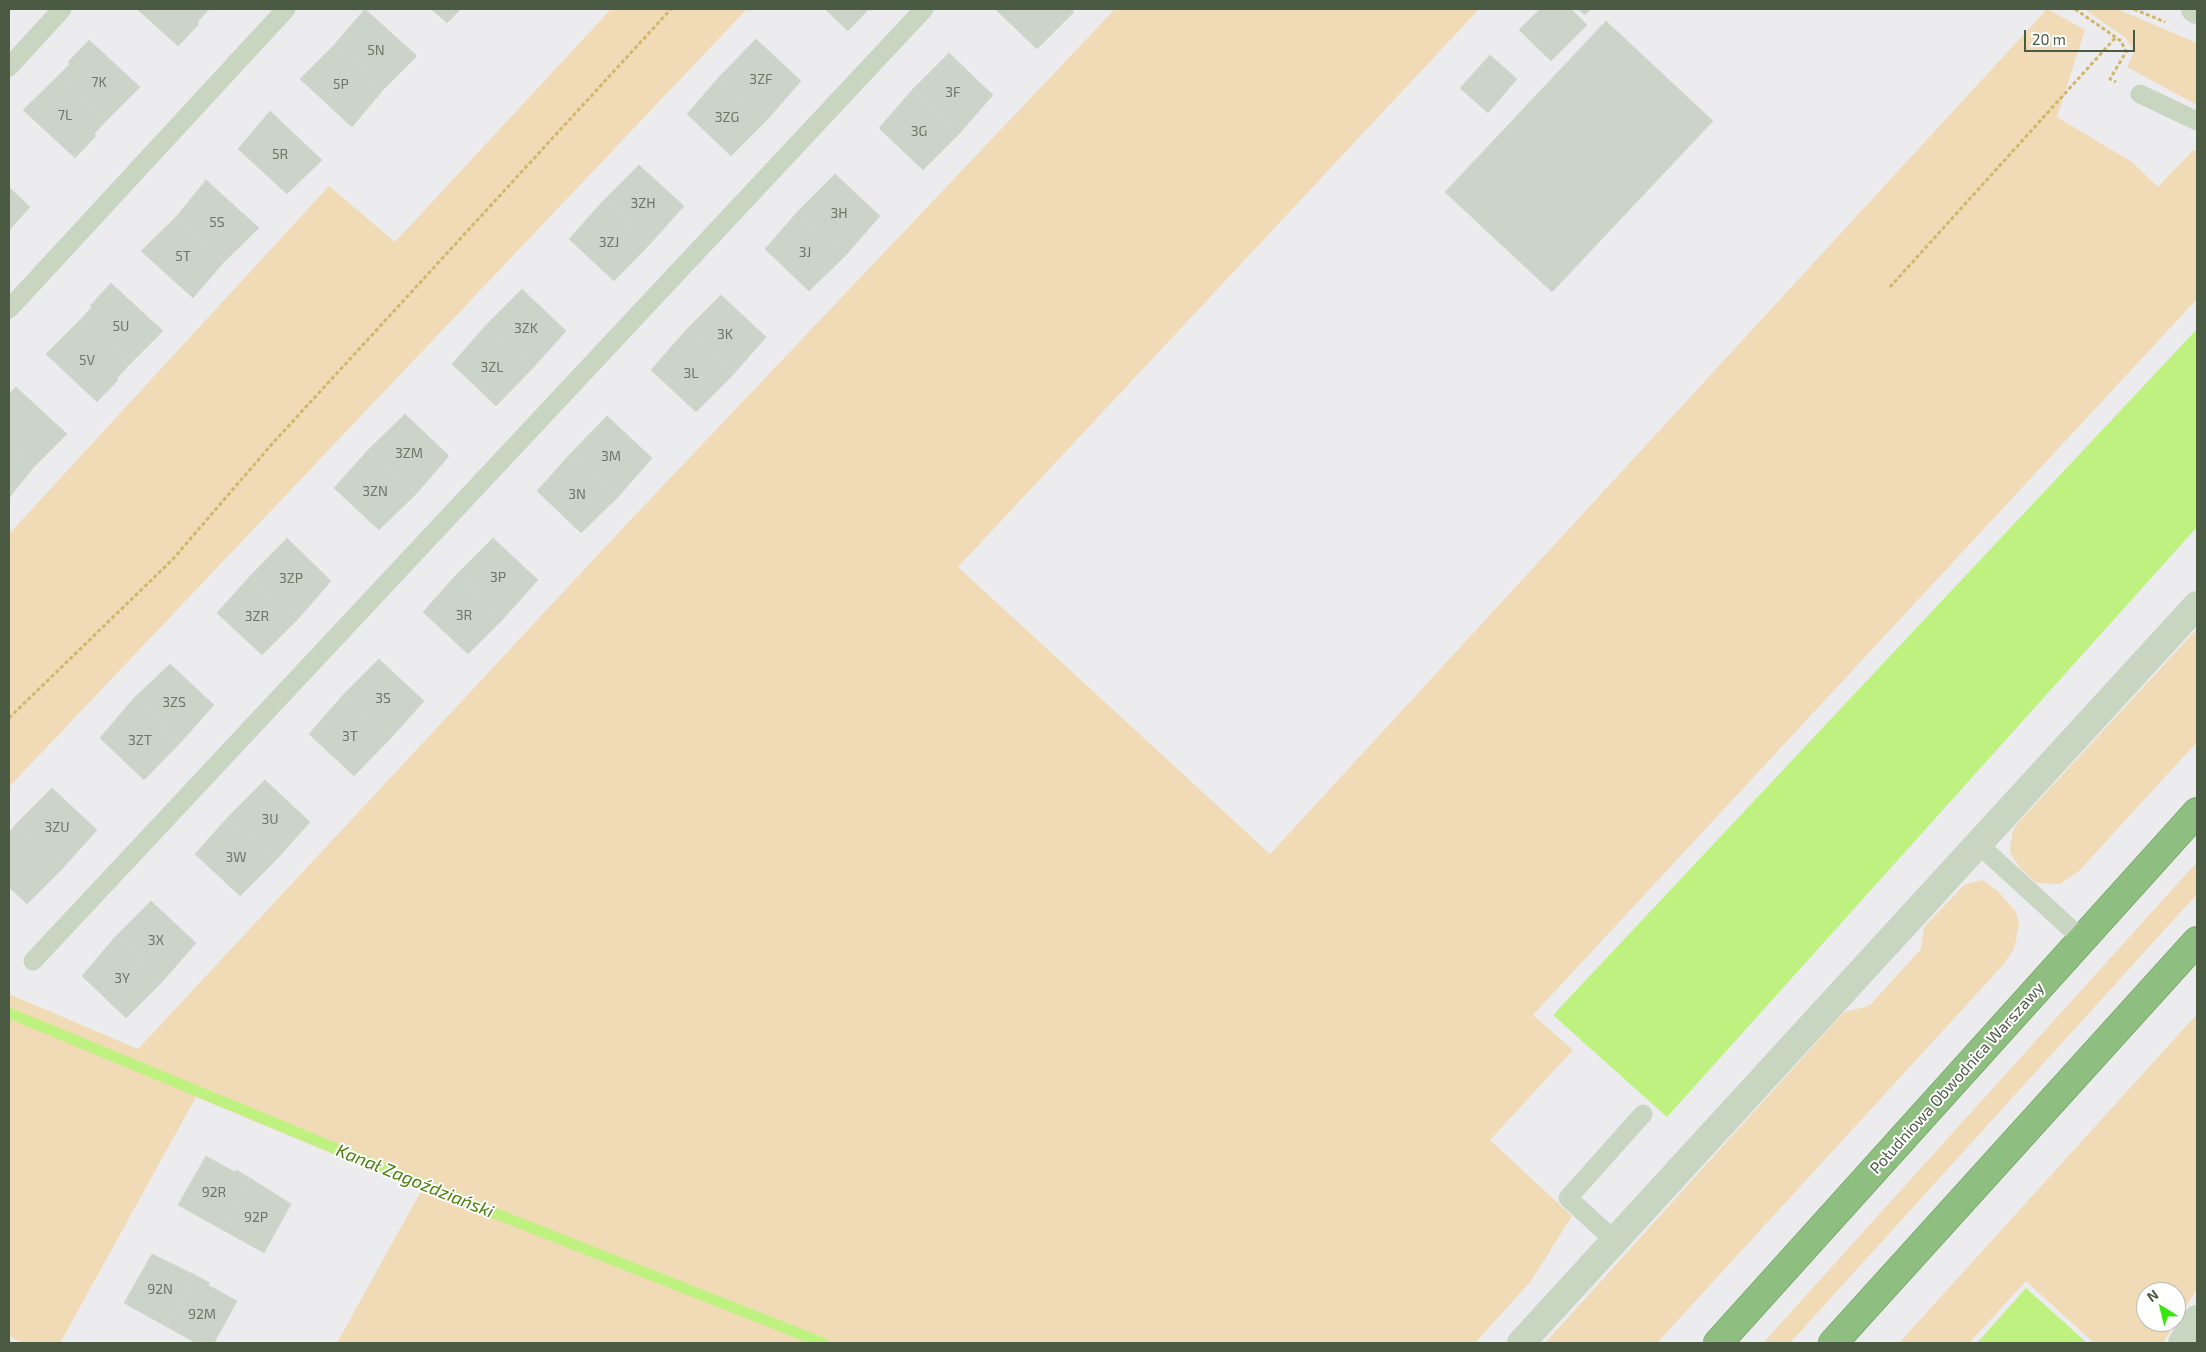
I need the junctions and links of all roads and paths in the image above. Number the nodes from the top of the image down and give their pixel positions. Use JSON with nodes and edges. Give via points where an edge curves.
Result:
{"nodes":[{"id":1,"x":62,"y":9,"type":"edge"},
{"id":2,"x":286,"y":9,"type":"edge"},
{"id":3,"x":671,"y":9,"type":"edge"},
{"id":4,"x":924,"y":9,"type":"edge"},
{"id":5,"x":2074,"y":9,"type":"edge"},
{"id":6,"x":2116,"y":37,"type":"junction"},
{"id":7,"x":9,"y":66,"type":"edge"},
{"id":8,"x":2140,"y":94,"type":"joint"},
{"id":9,"x":2197,"y":121,"type":"edge"},
{"id":10,"x":1890,"y":287,"type":"dead end"},
{"id":11,"x":9,"y":310,"type":"edge"},
{"id":12,"x":2197,"y":605,"type":"edge"},
{"id":13,"x":9,"y":718,"type":"edge"},
{"id":14,"x":2197,"y":812,"type":"edge"},
{"id":15,"x":1978,"y":844,"type":"junction"},
{"id":16,"x":2082,"y":939,"type":"junction"},
{"id":17,"x":2197,"y":941,"type":"edge"},
{"id":18,"x":33,"y":961,"type":"dead end"},
{"id":19,"x":1643,"y":1114,"type":"dead end"},
{"id":20,"x":1615,"y":1241,"type":"junction"},
{"id":21,"x":2197,"y":1319,"type":"edge"},
{"id":22,"x":1521,"y":1343,"type":"edge"},
{"id":23,"x":1718,"y":1343,"type":"edge"},
{"id":24,"x":1834,"y":1343,"type":"edge"},
{"id":25,"x":2182,"y":1343,"type":"edge"}],
"edges":[{"from":1,"to":7,"type":"lane"},
{"from":2,"to":11,"type":"lane"},
{"from":3,"to":13,"type":"path","via":[[431,268],[173,559]]},
{"from":4,"to":18,"type":"lane"},
{"from":5,"to":6,"type":"path"},
{"from":6,"to":8,"type":"path","via":[[2126,52],[2110,79]]},
{"from":6,"to":10,"type":"path"},
{"from":8,"to":9,"type":"lane"},
{"from":12,"to":15,"type":"street"},
{"from":14,"to":16,"type":"highway","name":"Południowa Obwodnica Warszawy"},
{"from":15,"to":16,"type":"lane"},
{"from":15,"to":20,"type":"street"},
{"from":16,"to":23,"type":"highway","name":"Południowa Obwodnica Warszawy"},
{"from":17,"to":24,"type":"highway"},
{"from":19,"to":20,"type":"lane","via":[[1568,1198]]},
{"from":20,"to":22,"type":"street"},
{"from":21,"to":25,"type":"street"}]}
